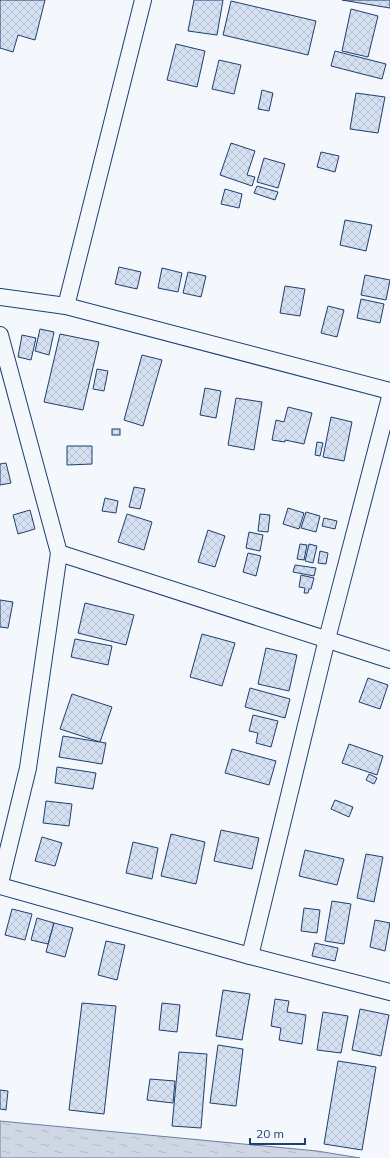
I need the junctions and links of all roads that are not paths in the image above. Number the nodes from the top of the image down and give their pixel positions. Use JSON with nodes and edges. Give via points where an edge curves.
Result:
{"nodes":[{"id":1,"x":143,"y":0,"type":"edge"},
{"id":2,"x":0,"y":297,"type":"edge"},
{"id":3,"x":66,"y":306,"type":"junction"},
{"id":4,"x":0,"y":335,"type":"edge"},
{"id":5,"x":390,"y":391,"type":"edge"},
{"id":6,"x":390,"y":397,"type":"edge"},
{"id":7,"x":59,"y":553,"type":"junction"},
{"id":8,"x":327,"y":639,"type":"junction"},
{"id":9,"x":390,"y":660,"type":"edge"},
{"id":10,"x":0,"y":883,"type":"edge"},
{"id":11,"x":0,"y":886,"type":"edge"},
{"id":12,"x":250,"y":956,"type":"junction"},
{"id":13,"x":390,"y":992,"type":"edge"}],
"edges":[{"from":1,"to":3,"type":"street"},
{"from":2,"to":3,"type":"street"},
{"from":3,"to":5,"type":"street"},
{"from":4,"to":7,"type":"street"},
{"from":6,"to":8,"type":"street"},
{"from":7,"to":8,"type":"street"},
{"from":7,"to":10,"type":"street","via":[[28,768]]},
{"from":8,"to":9,"type":"street"},
{"from":8,"to":12,"type":"street"},
{"from":11,"to":12,"type":"street"},
{"from":12,"to":13,"type":"street"}]}
